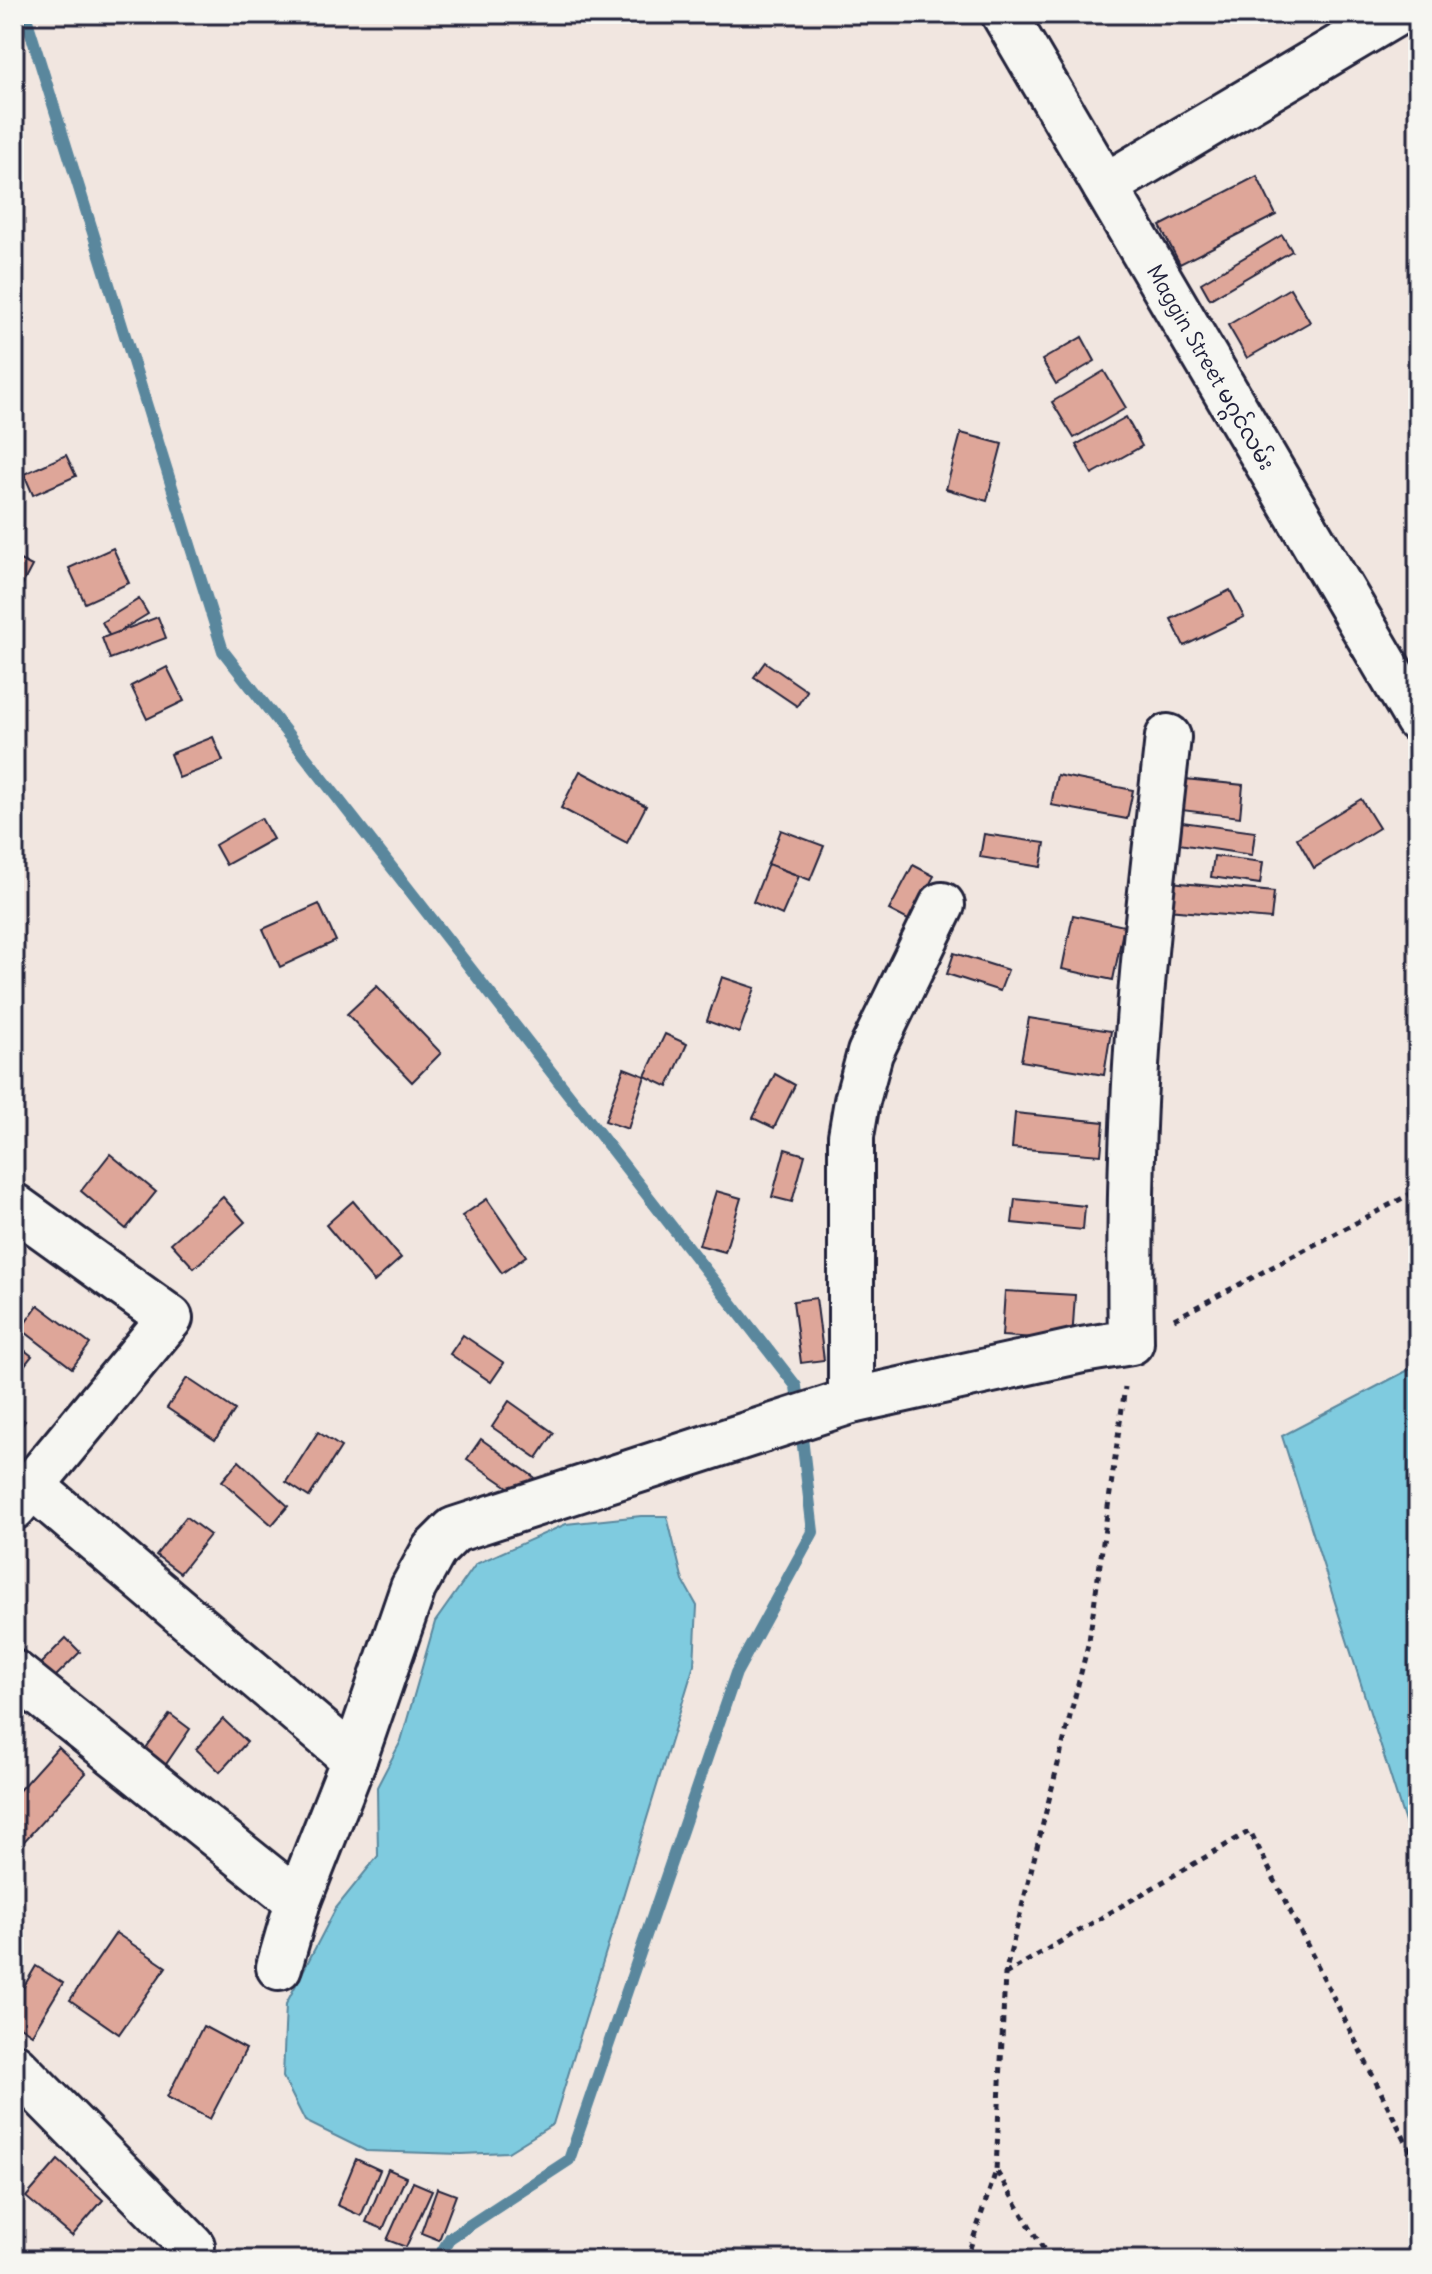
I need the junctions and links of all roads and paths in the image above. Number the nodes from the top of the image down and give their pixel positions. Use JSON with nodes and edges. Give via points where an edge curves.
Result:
{"nodes":[{"id":1,"x":1004,"y":14,"type":"edge"},
{"id":2,"x":1395,"y":14,"type":"edge"},
{"id":3,"x":1105,"y":186,"type":"junction"},
{"id":4,"x":1418,"y":720,"type":"edge"},
{"id":5,"x":1168,"y":737,"type":"dead end"},
{"id":6,"x":942,"y":905,"type":"dead end"},
{"id":7,"x":1418,"y":1190,"type":"edge"},
{"id":8,"x":14,"y":1206,"type":"edge"},
{"id":9,"x":1131,"y":1342,"type":"junction"},
{"id":10,"x":851,"y":1401,"type":"junction"},
{"id":11,"x":23,"y":1496,"type":"edge"},
{"id":12,"x":14,"y":1673,"type":"edge"},
{"id":13,"x":354,"y":1759,"type":"junction"},
{"id":14,"x":298,"y":1901,"type":"junction"},
{"id":15,"x":279,"y":1967,"type":"dead end"},
{"id":16,"x":1005,"y":1974,"type":"junction"},
{"id":17,"x":14,"y":2066,"type":"edge"},
{"id":18,"x":1418,"y":2166,"type":"edge"},
{"id":19,"x":996,"y":2171,"type":"junction"},
{"id":20,"x":192,"y":2246,"type":"dead end"},
{"id":21,"x":966,"y":2260,"type":"edge"},
{"id":22,"x":1050,"y":2260,"type":"edge"}],
"edges":[{"from":1,"to":3,"type":"street","name":"Maggin Street မဂ္ဂင်လမ်း"},
{"from":2,"to":3,"type":"street"},
{"from":3,"to":4,"type":"street","name":"Maggin Street မဂ္ဂင်လမ်း"},
{"from":5,"to":9,"type":"street","via":[[1140,1008]]},
{"from":6,"to":10,"type":"street","via":[[870,1053],[853,1124]]},
{"from":7,"to":9,"type":"path"},
{"from":8,"to":11,"type":"street","via":[[170,1318]]},
{"from":9,"to":10,"type":"street"},
{"from":9,"to":16,"type":"path","via":[[1089,1641]]},
{"from":10,"to":13,"type":"street","via":[[454,1530],[434,1550],[413,1588]]},
{"from":11,"to":13,"type":"street"},
{"from":12,"to":14,"type":"street"},
{"from":13,"to":14,"type":"street"},
{"from":14,"to":15,"type":"street"},
{"from":16,"to":18,"type":"path","via":[[1250,1831]]},
{"from":16,"to":19,"type":"path"},
{"from":17,"to":20,"type":"street"},
{"from":19,"to":21,"type":"path"},
{"from":19,"to":22,"type":"path"}]}
